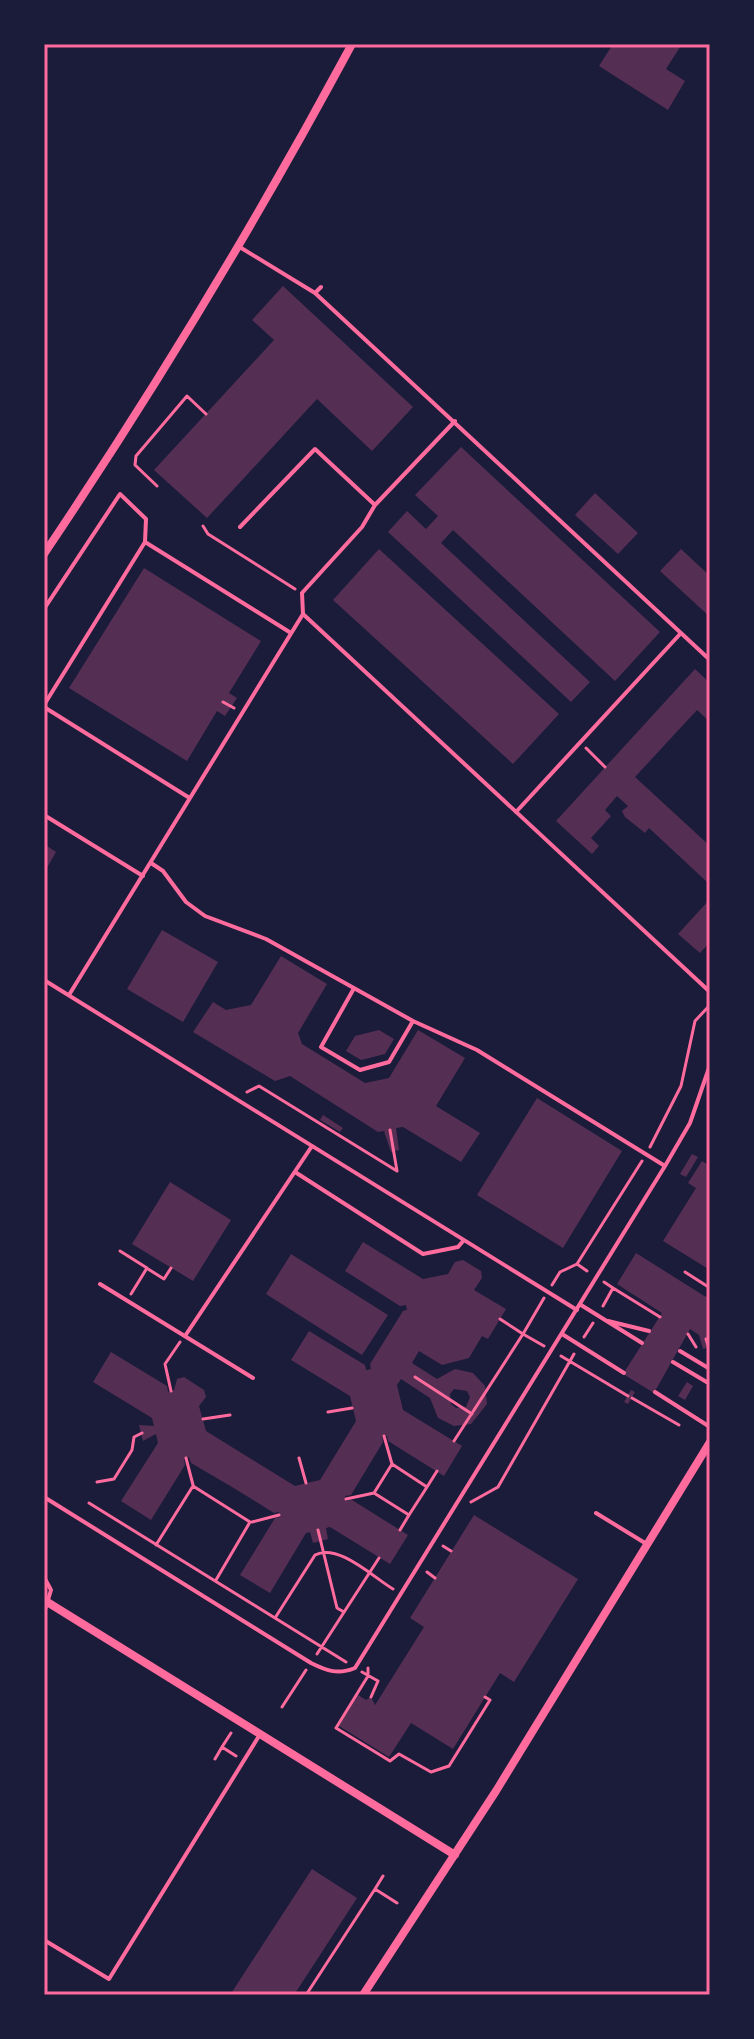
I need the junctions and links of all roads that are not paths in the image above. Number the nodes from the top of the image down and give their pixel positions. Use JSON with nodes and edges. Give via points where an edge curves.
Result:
{"nodes":[{"id":1,"x":352,"y":44,"type":"edge"},
{"id":2,"x":238,"y":246,"type":"junction"},
{"id":3,"x":321,"y":287,"type":"dead end"},
{"id":4,"x":315,"y":293,"type":"junction"},
{"id":5,"x":455,"y":421,"type":"junction"},
{"id":6,"x":375,"y":505,"type":"junction"},
{"id":7,"x":240,"y":527,"type":"dead end"},
{"id":8,"x":145,"y":542,"type":"junction"},
{"id":9,"x":44,"y":554,"type":"edge"},
{"id":10,"x":44,"y":609,"type":"edge"},
{"id":11,"x":303,"y":614,"type":"junction"},
{"id":12,"x":291,"y":633,"type":"junction"},
{"id":13,"x":681,"y":633,"type":"junction"},
{"id":14,"x":710,"y":660,"type":"edge"},
{"id":15,"x":44,"y":706,"type":"edge"},
{"id":16,"x":189,"y":797,"type":"junction"},
{"id":17,"x":516,"y":812,"type":"junction"},
{"id":18,"x":44,"y":815,"type":"edge"},
{"id":19,"x":151,"y":863,"type":"junction"},
{"id":20,"x":143,"y":876,"type":"junction"},
{"id":21,"x":44,"y":980,"type":"edge"},
{"id":22,"x":353,"y":990,"type":"junction"},
{"id":23,"x":710,"y":992,"type":"edge"},
{"id":24,"x":69,"y":995,"type":"junction"},
{"id":25,"x":413,"y":1021,"type":"junction"},
{"id":26,"x":710,"y":1065,"type":"edge"},
{"id":27,"x":312,"y":1146,"type":"junction"},
{"id":28,"x":665,"y":1166,"type":"junction"},
{"id":29,"x":295,"y":1172,"type":"junction"},
{"id":30,"x":464,"y":1240,"type":"junction"},
{"id":31,"x":100,"y":1284,"type":"dead end"},
{"id":32,"x":581,"y":1305,"type":"junction"},
{"id":33,"x":577,"y":1310,"type":"junction"},
{"id":34,"x":604,"y":1319,"type":"junction"},
{"id":35,"x":649,"y":1331,"type":"dead end"},
{"id":36,"x":562,"y":1334,"type":"junction"},
{"id":37,"x":185,"y":1336,"type":"junction"},
{"id":38,"x":642,"y":1343,"type":"dead end"},
{"id":39,"x":680,"y":1351,"type":"dead end"},
{"id":40,"x":673,"y":1362,"type":"dead end"},
{"id":41,"x":710,"y":1369,"type":"edge"},
{"id":42,"x":624,"y":1373,"type":"dead end"},
{"id":43,"x":253,"y":1378,"type":"dead end"},
{"id":44,"x":710,"y":1384,"type":"edge"},
{"id":45,"x":655,"y":1392,"type":"dead end"},
{"id":46,"x":710,"y":1427,"type":"edge"},
{"id":47,"x":710,"y":1442,"type":"edge"},
{"id":48,"x":44,"y":1497,"type":"edge"},
{"id":49,"x":596,"y":1513,"type":"dead end"},
{"id":50,"x":647,"y":1545,"type":"junction"},
{"id":51,"x":44,"y":1577,"type":"edge"},
{"id":52,"x":47,"y":1602,"type":"edge"},
{"id":53,"x":44,"y":1613,"type":"edge"},
{"id":54,"x":261,"y":1733,"type":"junction"},
{"id":55,"x":455,"y":1855,"type":"junction"},
{"id":56,"x":44,"y":1940,"type":"edge"},
{"id":57,"x":363,"y":1995,"type":"edge"}],
"edges":[{"from":1,"to":2,"type":"street"},
{"from":2,"to":4,"type":"lane"},
{"from":2,"to":9,"type":"street"},
{"from":3,"to":4,"type":"lane"},
{"from":4,"to":5,"type":"lane"},
{"from":5,"to":6,"type":"lane"},
{"from":5,"to":13,"type":"lane"},
{"from":6,"to":7,"type":"lane","via":[[315,449]]},
{"from":6,"to":11,"type":"lane","via":[[362,527],[302,593]]},
{"from":8,"to":10,"type":"lane","via":[[146,519],[120,494]]},
{"from":8,"to":12,"type":"lane"},
{"from":8,"to":15,"type":"lane"},
{"from":11,"to":12,"type":"lane"},
{"from":11,"to":17,"type":"lane"},
{"from":12,"to":16,"type":"lane"},
{"from":13,"to":14,"type":"lane"},
{"from":13,"to":17,"type":"lane"},
{"from":15,"to":16,"type":"lane"},
{"from":16,"to":19,"type":"lane"},
{"from":17,"to":23,"type":"lane"},
{"from":18,"to":20,"type":"lane"},
{"from":19,"to":20,"type":"lane"},
{"from":19,"to":22,"type":"lane","via":[[196,910],[266,939]]},
{"from":20,"to":24,"type":"lane"},
{"from":21,"to":24,"type":"lane"},
{"from":22,"to":25,"type":"lane"},
{"from":22,"to":25,"type":"lane","via":[[321,1047],[360,1070],[389,1062]]},
{"from":24,"to":27,"type":"lane"},
{"from":25,"to":28,"type":"lane","via":[[477,1050]]},
{"from":26,"to":28,"type":"lane","via":[[690,1123]]},
{"from":27,"to":29,"type":"lane"},
{"from":27,"to":30,"type":"lane"},
{"from":28,"to":32,"type":"lane"},
{"from":29,"to":30,"type":"lane","via":[[423,1254],[458,1247]]},
{"from":29,"to":37,"type":"lane"},
{"from":30,"to":33,"type":"lane"},
{"from":31,"to":37,"type":"lane"},
{"from":32,"to":33,"type":"lane"},
{"from":32,"to":34,"type":"lane"},
{"from":33,"to":36,"type":"lane"},
{"from":34,"to":35,"type":"lane"},
{"from":34,"to":38,"type":"lane"},
{"from":36,"to":42,"type":"lane"},
{"from":36,"to":48,"type":"lane","via":[[355,1668],[344,1672],[311,1663]]},
{"from":37,"to":43,"type":"lane"},
{"from":39,"to":41,"type":"lane"},
{"from":40,"to":44,"type":"lane"},
{"from":45,"to":46,"type":"lane"},
{"from":47,"to":50,"type":"street"},
{"from":49,"to":50,"type":"lane"},
{"from":50,"to":55,"type":"street"},
{"from":51,"to":52,"type":"lane","via":[[51,1590]]},
{"from":52,"to":53,"type":"lane"},
{"from":52,"to":54,"type":"street"},
{"from":54,"to":55,"type":"street"},
{"from":54,"to":56,"type":"lane","via":[[109,1979]]},
{"from":55,"to":57,"type":"street"}]}
